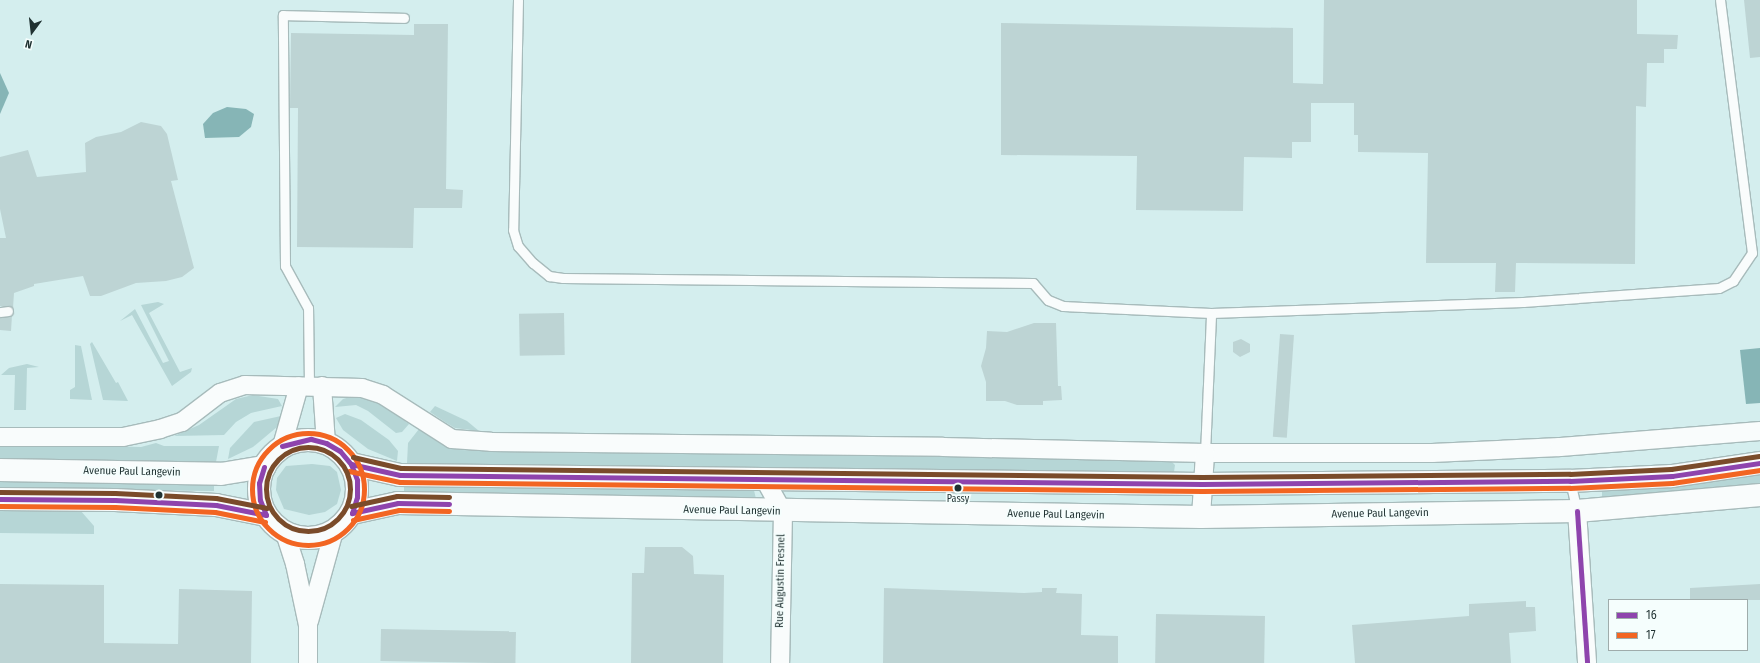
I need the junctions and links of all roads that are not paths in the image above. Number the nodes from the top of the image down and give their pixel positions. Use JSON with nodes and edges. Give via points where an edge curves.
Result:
{"nodes":[{"id":1,"x":518,"y":0,"type":"edge"},
{"id":2,"x":1720,"y":0,"type":"edge"},
{"id":3,"x":404,"y":18,"type":"dead end"},
{"id":4,"x":1211,"y":313,"type":"junction"},
{"id":5,"x":310,"y":386,"type":"junction"},
{"id":6,"x":1760,"y":430,"type":"edge"},
{"id":7,"x":0,"y":437,"type":"edge"},
{"id":8,"x":326,"y":443,"type":"junction"},
{"id":9,"x":282,"y":446,"type":"junction"},
{"id":10,"x":1205,"y":453,"type":"junction"},
{"id":11,"x":1760,"y":463,"type":"edge"},
{"id":12,"x":351,"y":464,"type":"junction"},
{"id":13,"x":264,"y":467,"type":"junction"},
{"id":14,"x":0,"y":470,"type":"edge"},
{"id":15,"x":766,"y":480,"type":"junction"},
{"id":16,"x":1570,"y":481,"type":"junction"},
{"id":17,"x":1202,"y":484,"type":"junction"},
{"id":18,"x":1760,"y":495,"type":"edge"},
{"id":19,"x":0,"y":499,"type":"edge"},
{"id":20,"x":1577,"y":511,"type":"junction"},
{"id":21,"x":783,"y":512,"type":"junction"},
{"id":22,"x":352,"y":513,"type":"junction"},
{"id":23,"x":266,"y":515,"type":"junction"},
{"id":24,"x":1201,"y":517,"type":"junction"},
{"id":25,"x":334,"y":532,"type":"junction"},
{"id":26,"x":285,"y":533,"type":"junction"},
{"id":27,"x":308,"y":626,"type":"junction"},
{"id":28,"x":308,"y":663,"type":"edge"},
{"id":29,"x":780,"y":663,"type":"edge"},
{"id":30,"x":1587,"y":663,"type":"edge"}],
"edges":[{"from":1,"to":4,"type":"lane","via":[[513,230],[518,246],[549,276],[1033,283],[1048,300],[1063,306]]},
{"from":2,"to":4,"type":"lane","via":[[1752,253],[1733,281],[1719,288],[1523,302]]},
{"from":3,"to":5,"type":"lane","via":[[282,15],[285,266],[308,308]]},
{"from":4,"to":10,"type":"lane"},
{"from":5,"to":7,"type":"street","via":[[244,385],[220,392],[182,422],[123,437]]},
{"from":5,"to":8,"type":"street"},
{"from":5,"to":9,"type":"street"},
{"from":5,"to":10,"type":"street","via":[[362,388],[383,395],[452,439],[490,442],[950,447]]},
{"from":6,"to":10,"type":"street","via":[[1560,447],[1432,453]]},
{"from":8,"to":9,"type":"main road","via":[[311,439]]},
{"from":8,"to":12,"type":"main road","via":[[340,451]]},
{"from":9,"to":13,"type":"main road"},
{"from":10,"to":17,"type":"street"},
{"from":11,"to":16,"type":"main road","via":[[1672,476]]},
{"from":12,"to":15,"type":"main road","via":[[400,475]]},
{"from":12,"to":22,"type":"main road","via":[[357,480]]},
{"from":13,"to":14,"type":"main road","name":"Avenue Paul Langevin","via":[[221,474]]},
{"from":13,"to":23,"type":"main road","via":[[259,483],[260,500]]},
{"from":15,"to":17,"type":"main road"},
{"from":15,"to":21,"type":"street","name":"Rue Augustin Fresnel"},
{"from":16,"to":17,"type":"main road"},
{"from":16,"to":20,"type":"lane"},
{"from":17,"to":24,"type":"street"},
{"from":18,"to":20,"type":"main road","name":"Avenue Paul Langevin"},
{"from":19,"to":23,"type":"main road","via":[[115,500],[216,505]]},
{"from":20,"to":24,"type":"main road","name":"Avenue Paul Langevin"},
{"from":20,"to":30,"type":"street"},
{"from":21,"to":22,"type":"main road","name":"Avenue Paul Langevin","via":[[398,503]]},
{"from":21,"to":24,"type":"main road","name":"Avenue Paul Langevin"},
{"from":21,"to":29,"type":"street","name":"Rue Augustin Fresnel"},
{"from":22,"to":25,"type":"main road"},
{"from":23,"to":26,"type":"main road"},
{"from":25,"to":26,"type":"main road","via":[[310,539]]},
{"from":25,"to":27,"type":"street"},
{"from":26,"to":27,"type":"street","via":[[295,564]]},
{"from":27,"to":28,"type":"street"}]}
